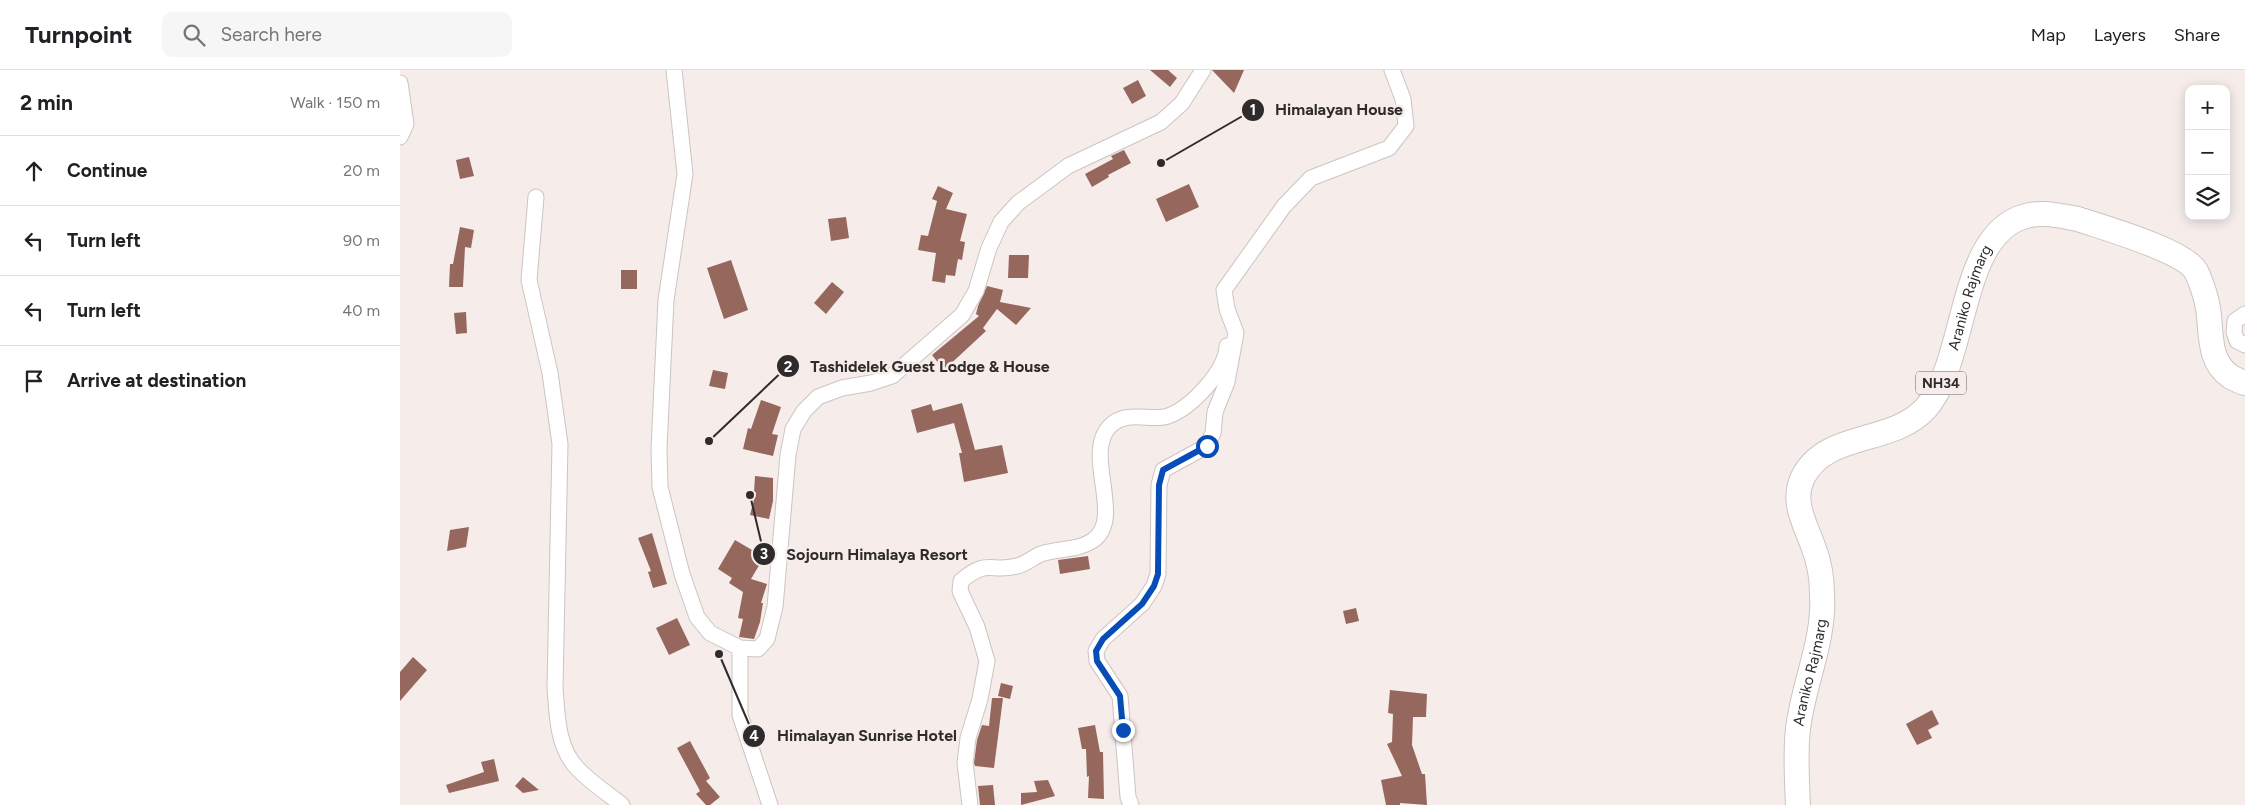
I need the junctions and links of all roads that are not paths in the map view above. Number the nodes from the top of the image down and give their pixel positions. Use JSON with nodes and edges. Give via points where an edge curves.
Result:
{"nodes":[{"id":1,"x":674,"y":70,"type":"edge"},
{"id":2,"x":1203,"y":70,"type":"edge"},
{"id":3,"x":1392,"y":70,"type":"edge"},
{"id":4,"x":400,"y":83,"type":"edge"},
{"id":5,"x":400,"y":137,"type":"edge"},
{"id":6,"x":536,"y":197,"type":"dead end"},
{"id":7,"x":1227,"y":309,"type":"junction"},
{"id":8,"x":2245,"y":314,"type":"edge"},
{"id":9,"x":2245,"y":345,"type":"edge"},
{"id":10,"x":2245,"y":383,"type":"edge"},
{"id":11,"x":740,"y":648,"type":"junction"},
{"id":12,"x":622,"y":805,"type":"edge"},
{"id":13,"x":770,"y":805,"type":"edge"},
{"id":14,"x":970,"y":805,"type":"edge"},
{"id":15,"x":1131,"y":805,"type":"edge"},
{"id":16,"x":1798,"y":805,"type":"edge"}],
"edges":[{"from":1,"to":11,"type":"street","via":[[685,174],[666,300],[660,487],[682,574],[697,617],[710,633]]},
{"from":2,"to":11,"type":"street","via":[[1182,104],[1161,122],[1068,166],[1018,204],[1001,222],[976,291],[962,315],[892,376],[818,397],[804,411],[793,429],[788,455],[775,608],[767,639],[758,649]]},
{"from":3,"to":7,"type":"street","via":[[1403,99],[1406,126],[1389,148],[1311,178],[1304,185],[1284,206],[1224,290]]},
{"from":4,"to":5,"type":"street","via":[[406,124]]},
{"from":6,"to":12,"type":"street","via":[[529,280],[550,373],[560,444],[557,719],[565,748],[576,767]]},
{"from":7,"to":14,"type":"street","via":[[1226,352],[1215,376],[1187,406],[1167,417],[1122,419],[1110,426],[1103,438],[1100,462],[1105,515],[1103,528],[1094,540],[1074,549],[1040,555],[1016,566],[974,570],[961,581],[960,591],[977,627],[987,661],[965,763]]},
{"from":7,"to":15,"type":"street","via":[[1236,333],[1227,382],[1215,412],[1213,433],[1207,446],[1163,470],[1159,485],[1158,574],[1154,586],[1142,604],[1103,639],[1096,651],[1097,661],[1120,696]]},
{"from":8,"to":9,"type":"street","via":[[2235,321],[2234,332],[2237,341]]},
{"from":10,"to":16,"type":"highway","name":"Araniko Rajmarg","number":"NH34","via":[[2224,372],[2216,360],[2201,285],[2195,270],[2179,256],[2078,219],[2026,215],[1999,230],[1989,242],[1977,268],[1942,382],[1926,408],[1888,433],[1834,448],[1816,460],[1803,477],[1798,496],[1801,516],[1814,547],[1822,596],[1821,629],[1798,729]]},
{"from":11,"to":13,"type":"street","via":[[740,715]]}]}
